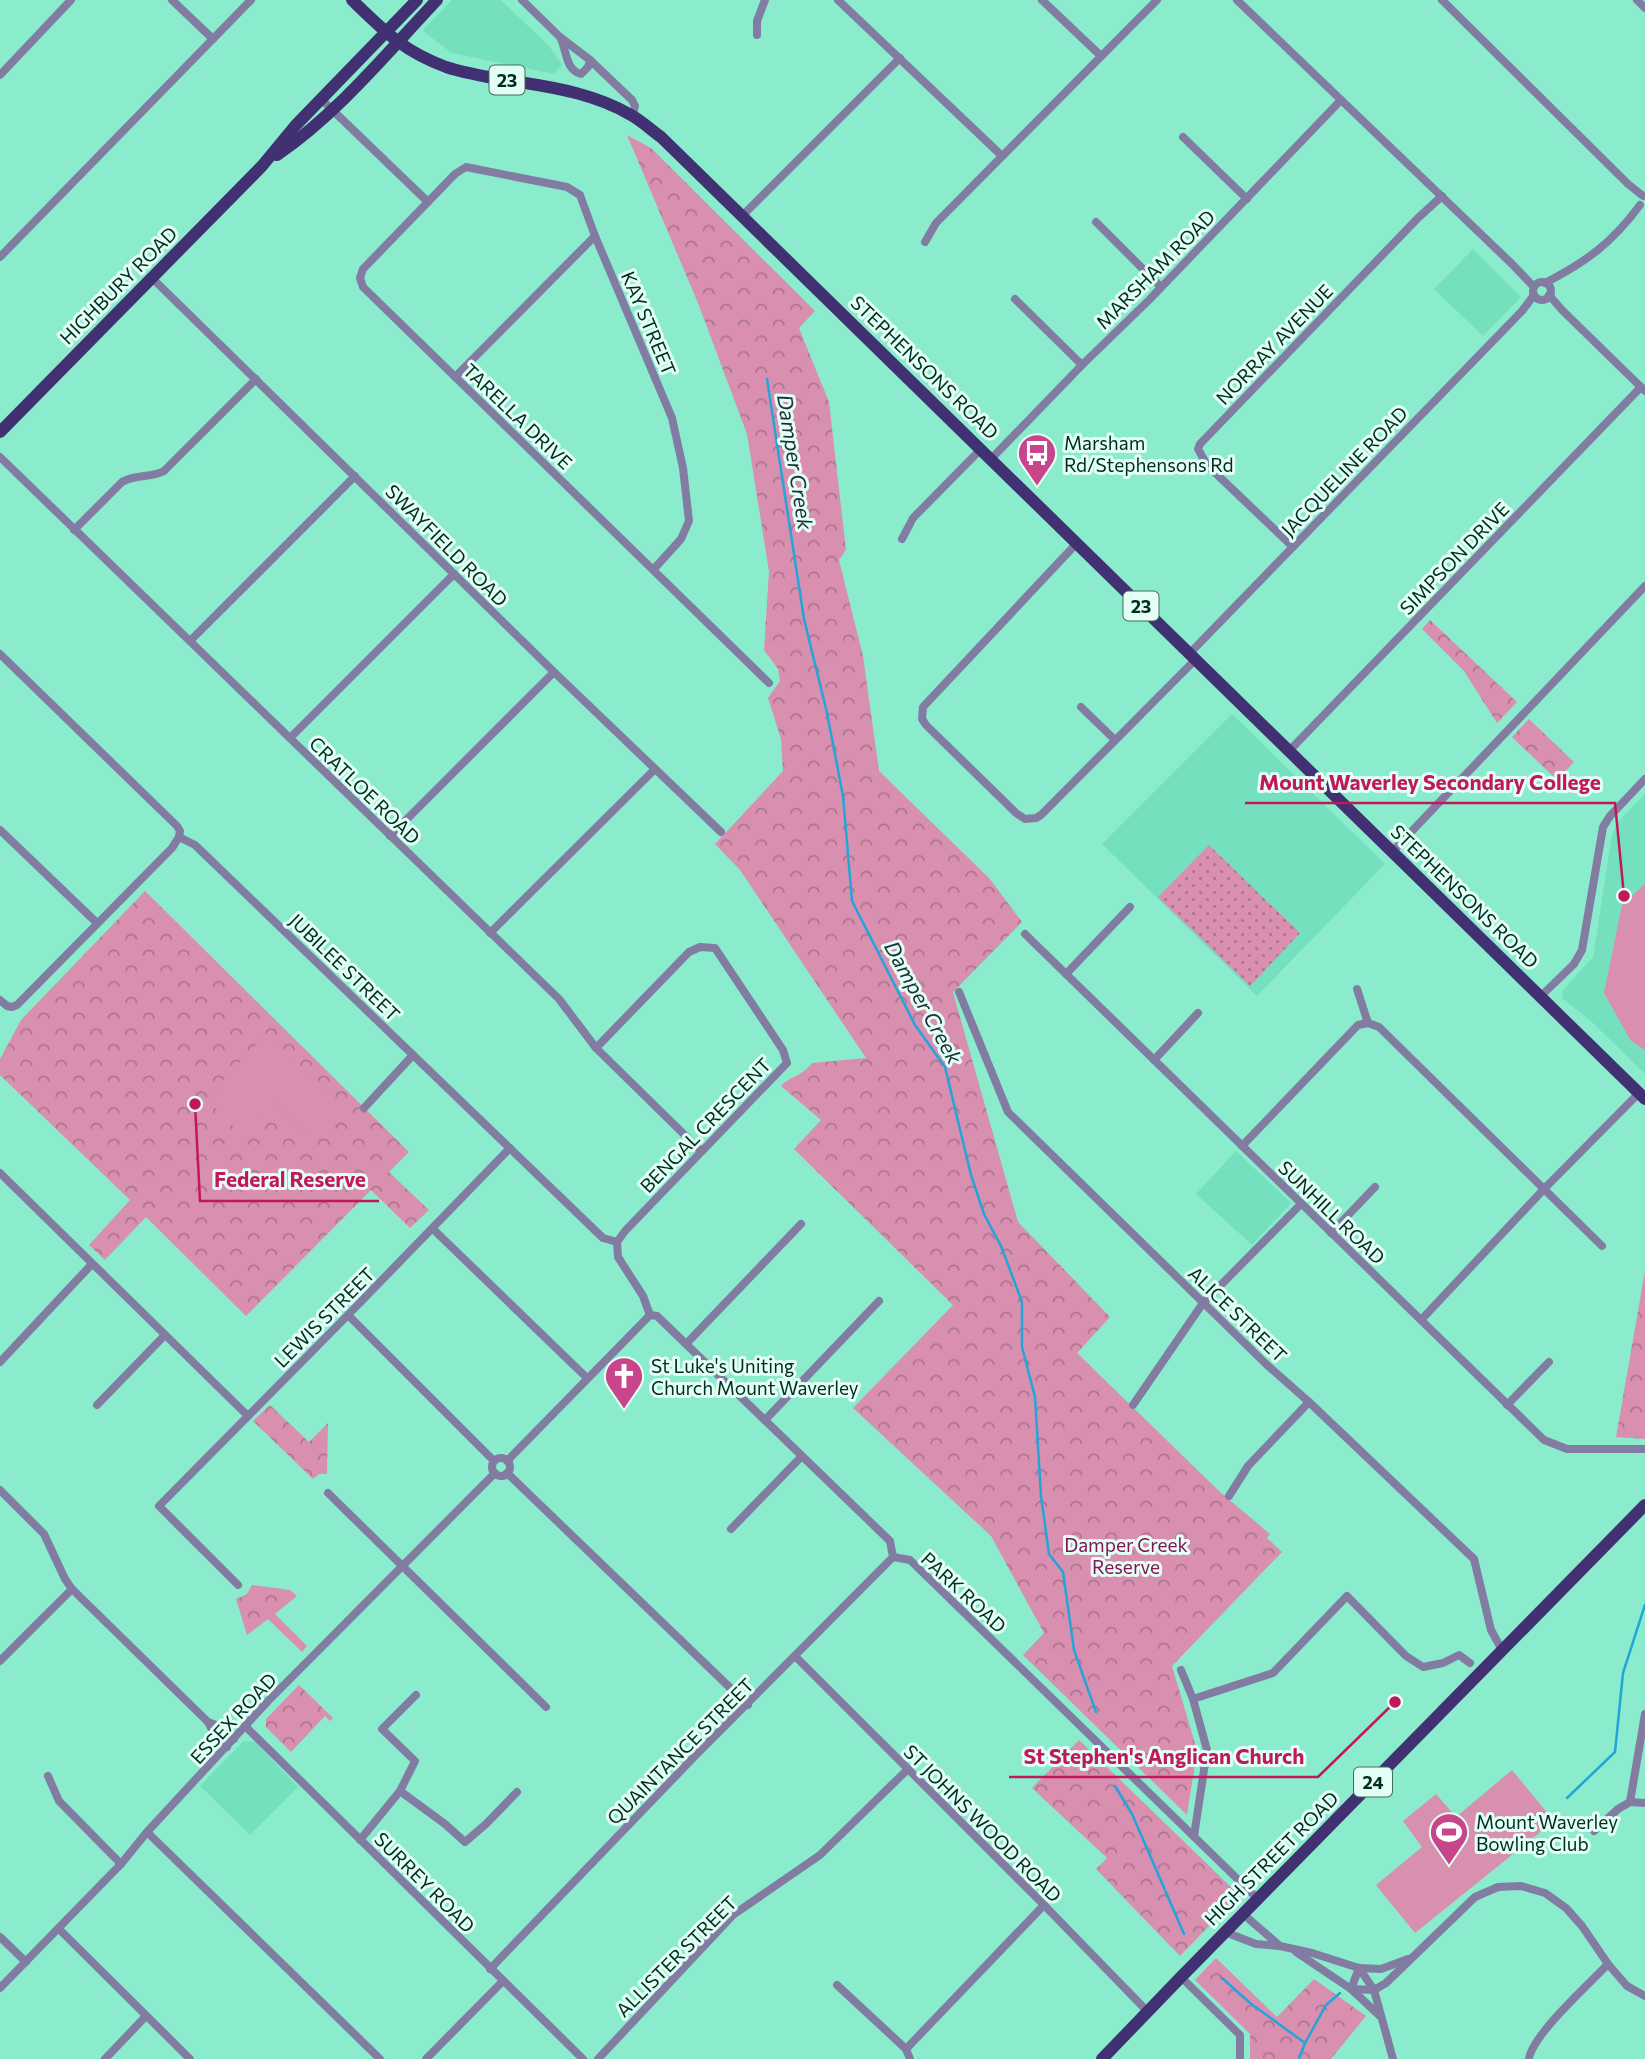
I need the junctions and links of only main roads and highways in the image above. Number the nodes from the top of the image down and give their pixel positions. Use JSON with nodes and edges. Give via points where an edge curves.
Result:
{"nodes":[{"id":1,"x":352,"y":0,"type":"edge"},
{"id":2,"x":417,"y":0,"type":"edge"},
{"id":3,"x":438,"y":0,"type":"edge"},
{"id":4,"x":386,"y":33,"type":"junction"},
{"id":5,"x":397,"y":42,"type":"junction"},
{"id":6,"x":262,"y":166,"type":"junction"},
{"id":7,"x":2,"y":426,"type":"edge"},
{"id":8,"x":1642,"y":1096,"type":"edge"},
{"id":9,"x":1645,"y":1505,"type":"edge"},
{"id":10,"x":1102,"y":2059,"type":"edge"}],
"edges":[{"from":1,"to":4,"type":"main road","number":"23"},
{"from":2,"to":4,"type":"main road","name":"HIGHBURY ROAD"},
{"from":3,"to":5,"type":"main road","name":"HIGHBURY ROAD"},
{"from":4,"to":5,"type":"main road","name":"STEPHENSONS ROAD","number":"23"},
{"from":4,"to":6,"type":"main road","name":"HIGHBURY ROAD"},
{"from":5,"to":6,"type":"main road","name":"HIGHBURY ROAD","via":[[332,110]]},
{"from":5,"to":8,"type":"main road","name":"STEPHENSONS ROAD","number":"23","via":[[447,67],[591,97],[633,116],[661,138]]},
{"from":6,"to":7,"type":"main road","name":"HIGHBURY ROAD"},
{"from":9,"to":10,"type":"main road","name":"HIGH STREET ROAD","number":"24"}]}
